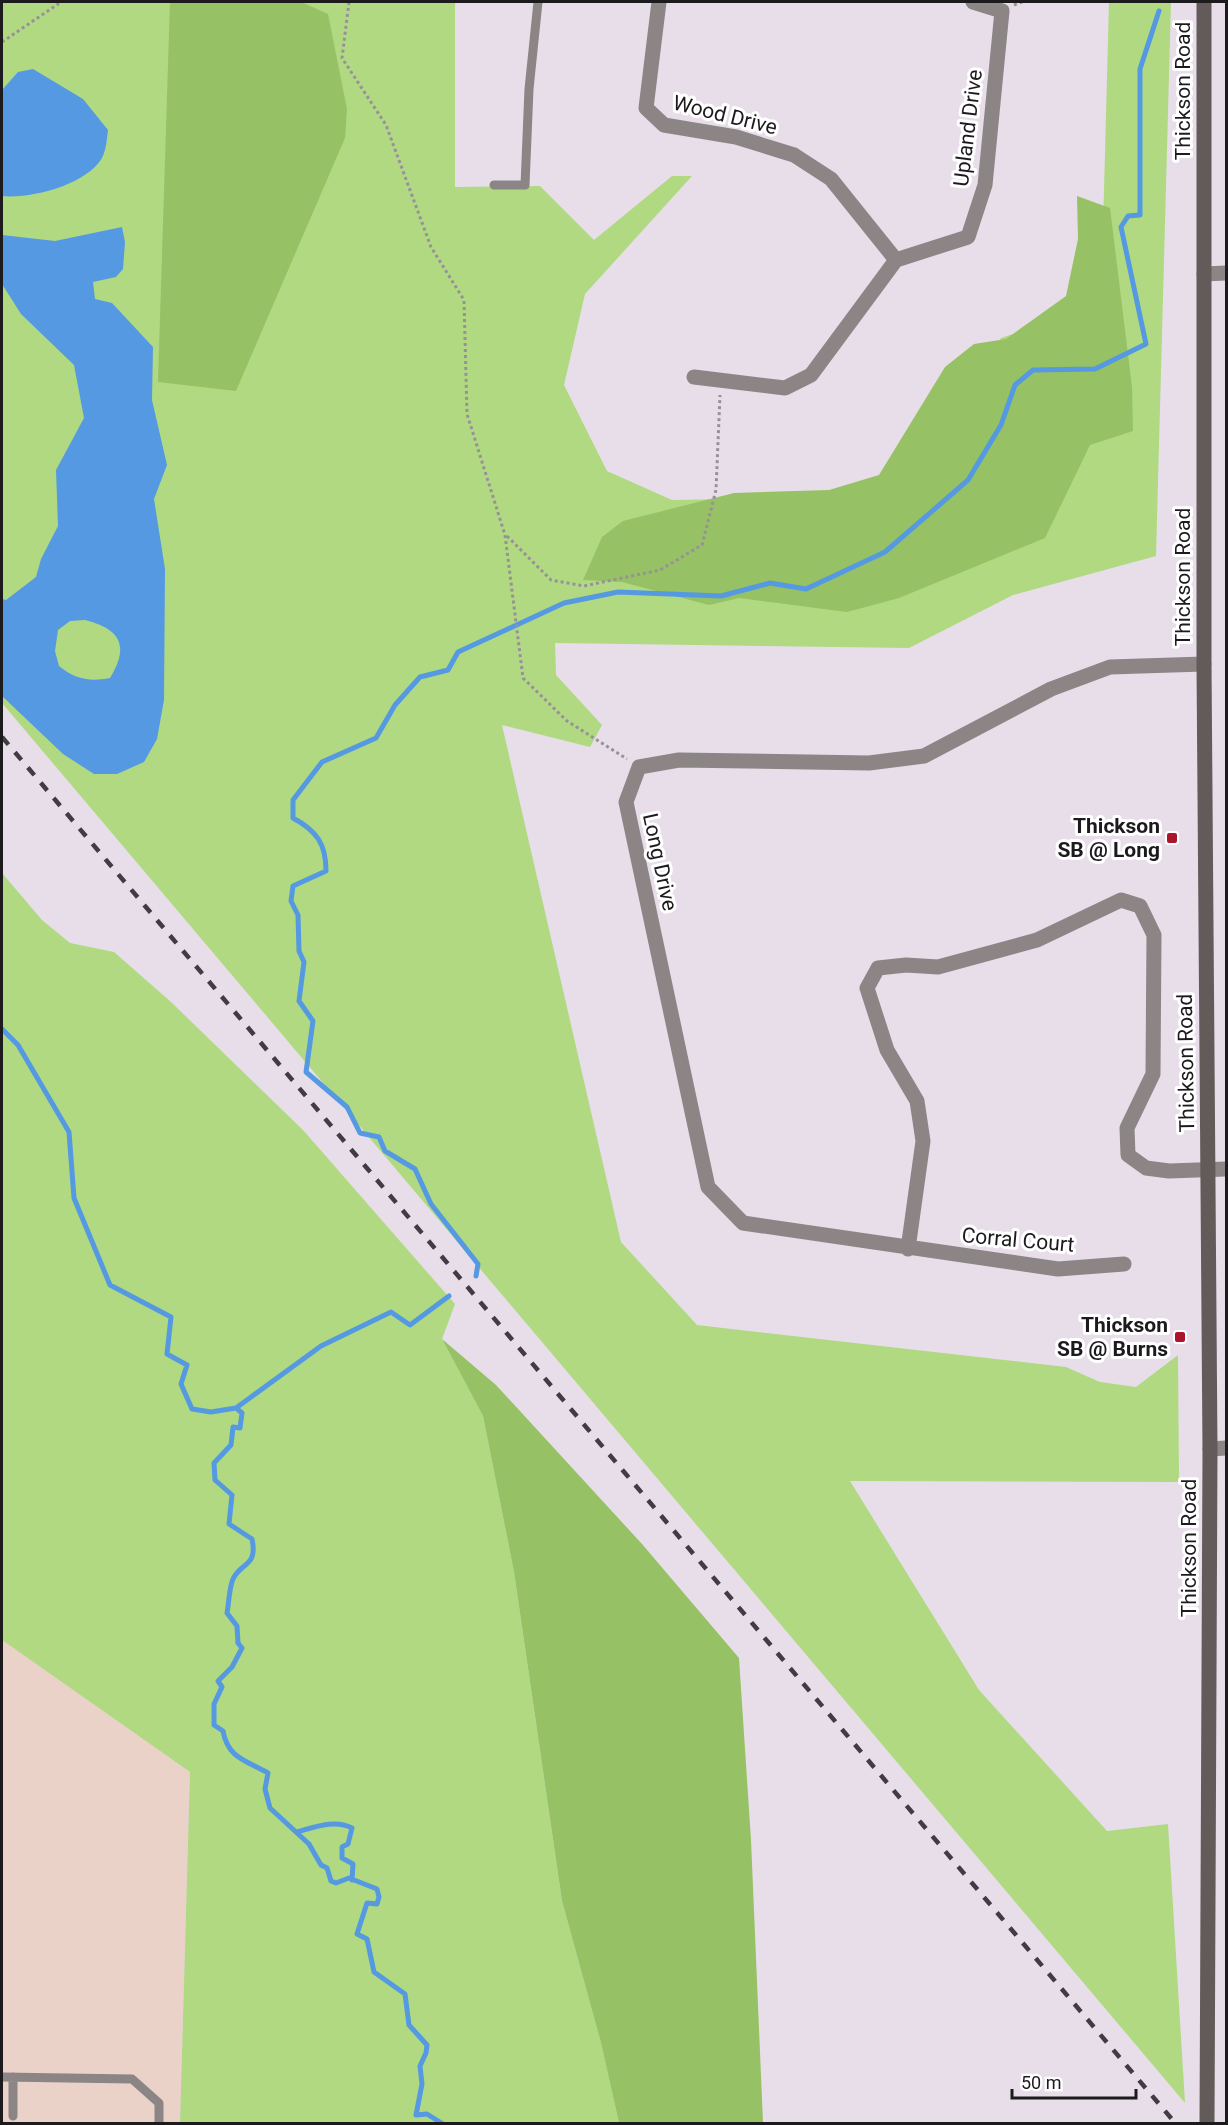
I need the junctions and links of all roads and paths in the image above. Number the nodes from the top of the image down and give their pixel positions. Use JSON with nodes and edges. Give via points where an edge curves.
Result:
{"nodes":[{"id":1,"x":61,"y":2,"type":"edge"},
{"id":2,"x":349,"y":2,"type":"edge"},
{"id":3,"x":538,"y":2,"type":"edge"},
{"id":4,"x":659,"y":2,"type":"edge"},
{"id":5,"x":973,"y":2,"type":"edge"},
{"id":6,"x":1204,"y":2,"type":"edge"},
{"id":7,"x":2,"y":42,"type":"edge"},
{"id":8,"x":494,"y":185,"type":"dead end"},
{"id":9,"x":896,"y":260,"type":"junction"},
{"id":10,"x":1227,"y":273,"type":"edge"},
{"id":11,"x":1204,"y":274,"type":"junction"},
{"id":12,"x":694,"y":377,"type":"dead end"},
{"id":13,"x":721,"y":380,"type":"junction"},
{"id":14,"x":505,"y":535,"type":"junction"},
{"id":15,"x":1204,"y":664,"type":"junction"},
{"id":16,"x":639,"y":767,"type":"junction"},
{"id":17,"x":1208,"y":1168,"type":"junction"},
{"id":18,"x":1227,"y":1169,"type":"edge"},
{"id":19,"x":908,"y":1249,"type":"junction"},
{"id":20,"x":1124,"y":1264,"type":"dead end"},
{"id":21,"x":1210,"y":1449,"type":"junction"},
{"id":22,"x":1227,"y":1449,"type":"edge"},
{"id":23,"x":2,"y":2076,"type":"edge"},
{"id":24,"x":12,"y":2077,"type":"junction"},
{"id":25,"x":13,"y":2116,"type":"dead end"},
{"id":26,"x":159,"y":2124,"type":"edge"},
{"id":27,"x":1207,"y":2124,"type":"edge"}],
"edges":[{"from":1,"to":7,"type":"path"},
{"from":2,"to":14,"type":"path","via":[[342,58],[386,125],[431,247],[464,300],[467,414]]},
{"from":3,"to":8,"type":"lane","via":[[525,186]]},
{"from":4,"to":9,"type":"street","name":"Wood Drive","via":[[646,108],[664,125],[736,137],[794,155],[831,179]]},
{"from":5,"to":9,"type":"street","name":"Upland Drive","via":[[1002,10],[985,185],[968,237]]},
{"from":6,"to":11,"type":"main road","name":"Thickson Road"},
{"from":9,"to":13,"type":"street","via":[[811,375],[785,388]]},
{"from":10,"to":11,"type":"street"},
{"from":11,"to":15,"type":"main road","name":"Thickson Road"},
{"from":12,"to":13,"type":"street"},
{"from":13,"to":14,"type":"path","via":[[716,490],[702,545],[660,570],[584,586],[551,580]]},
{"from":14,"to":16,"type":"path","via":[[523,678],[567,720]]},
{"from":15,"to":16,"type":"street","via":[[1110,667],[1051,690],[924,756],[869,763],[679,760]]},
{"from":15,"to":17,"type":"main road","name":"Thickson Road"},
{"from":16,"to":19,"type":"street","name":"Long Drive","via":[[626,802],[708,1187],[743,1223]]},
{"from":17,"to":18,"type":"street"},
{"from":17,"to":19,"type":"street","via":[[1146,1168],[1128,1155],[1127,1128],[1153,1074],[1154,935],[1140,906],[1121,900],[1037,939],[938,967],[878,968],[867,988],[887,1050],[917,1101],[923,1141]]},
{"from":17,"to":21,"type":"main road","name":"Thickson Road"},
{"from":19,"to":20,"type":"street","name":"Corral Court","via":[[1058,1269]]},
{"from":21,"to":22,"type":"street"},
{"from":21,"to":27,"type":"main road","name":"Thickson Road"},
{"from":23,"to":24,"type":"lane"},
{"from":24,"to":25,"type":"lane"},
{"from":24,"to":26,"type":"lane","via":[[132,2079],[159,2103]]}]}
